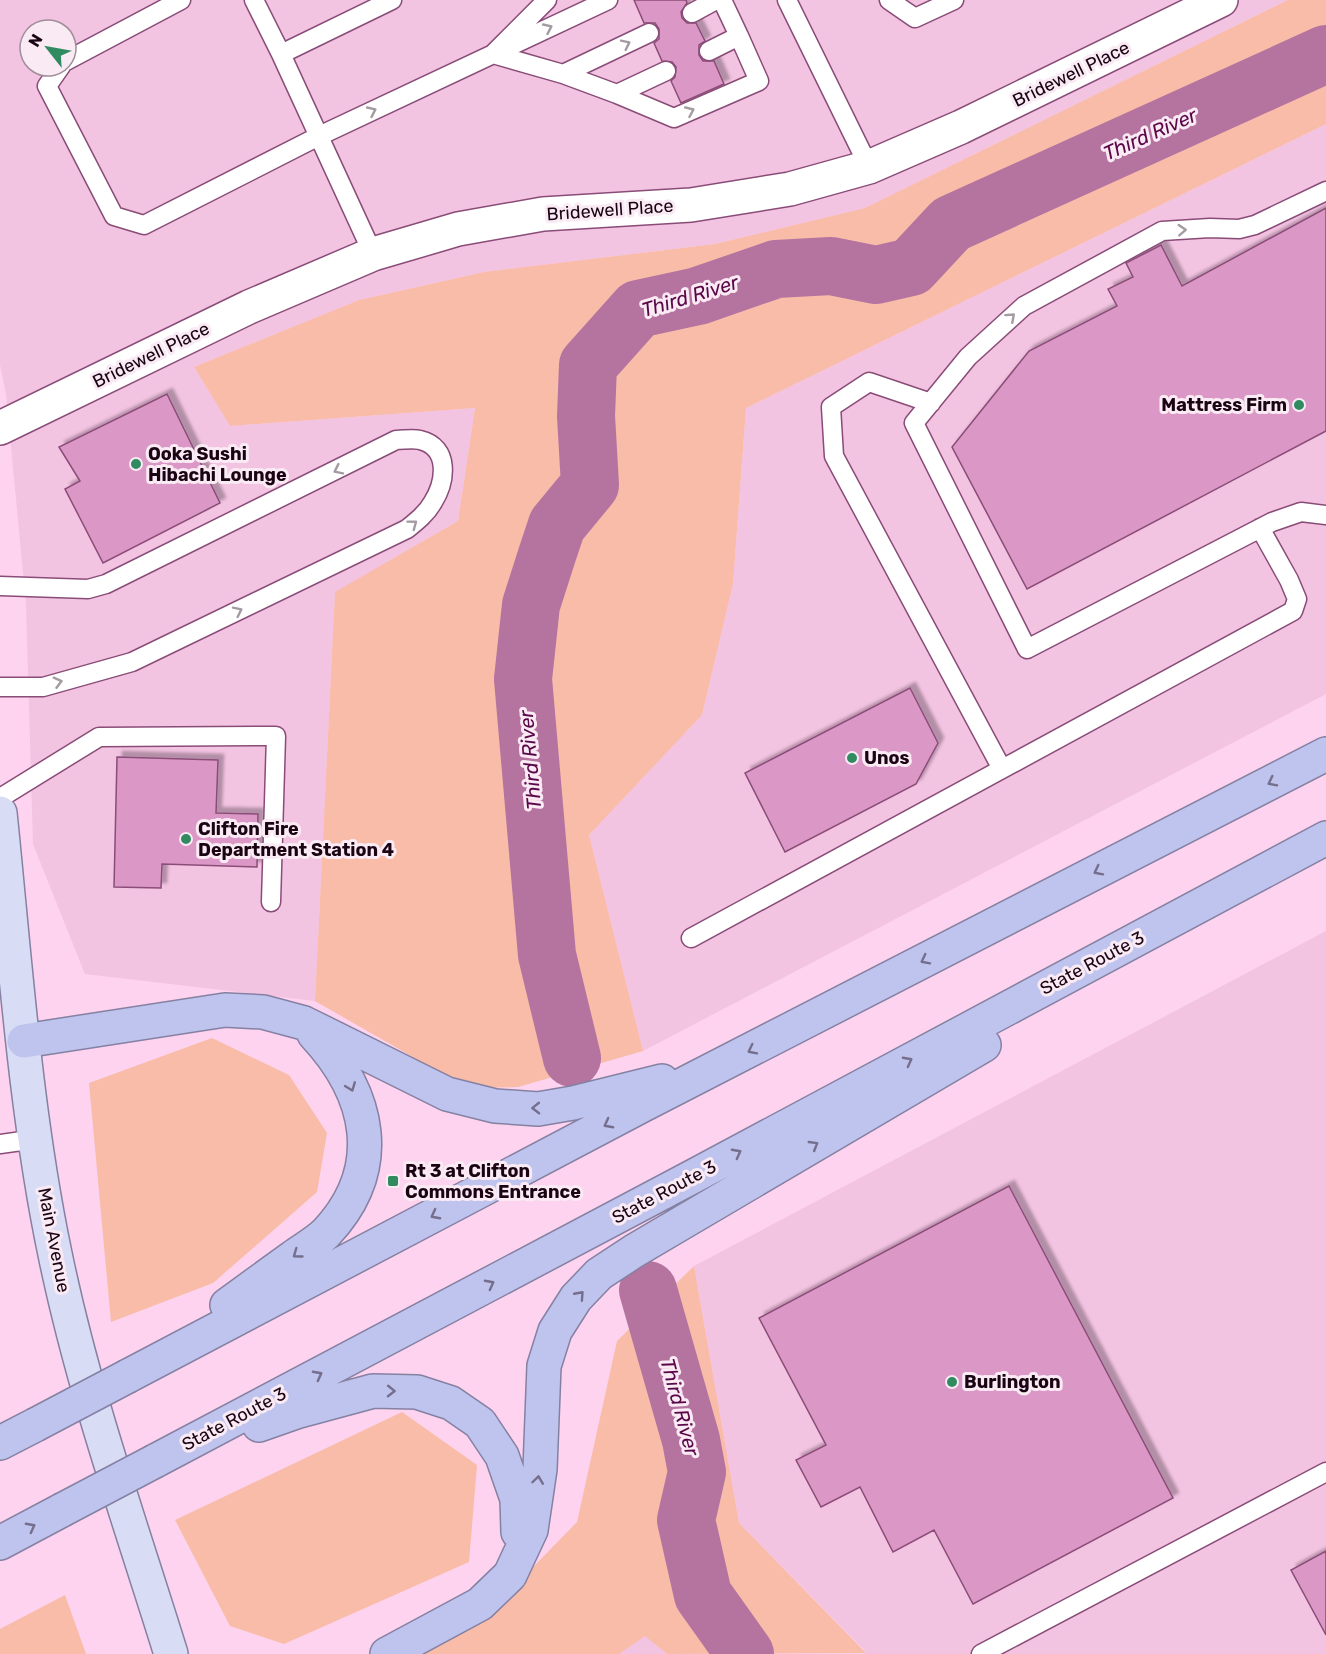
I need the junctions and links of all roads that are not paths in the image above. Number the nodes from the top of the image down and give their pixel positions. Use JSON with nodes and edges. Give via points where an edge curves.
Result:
{"nodes":[{"id":1,"x":180,"y":0,"type":"edge"},
{"id":2,"x":254,"y":0,"type":"edge"},
{"id":3,"x":392,"y":0,"type":"edge"},
{"id":4,"x":547,"y":0,"type":"edge"},
{"id":5,"x":608,"y":0,"type":"edge"},
{"id":6,"x":716,"y":0,"type":"edge"},
{"id":7,"x":722,"y":0,"type":"edge"},
{"id":8,"x":787,"y":0,"type":"edge"},
{"id":9,"x":888,"y":0,"type":"edge"},
{"id":10,"x":954,"y":0,"type":"edge"},
{"id":11,"x":1221,"y":0,"type":"edge"},
{"id":12,"x":692,"y":13,"type":"dead end"},
{"id":13,"x":649,"y":33,"type":"dead end"},
{"id":14,"x":739,"y":36,"type":"junction"},
{"id":15,"x":709,"y":51,"type":"dead end"},
{"id":16,"x":281,"y":54,"type":"junction"},
{"id":17,"x":493,"y":54,"type":"junction"},
{"id":18,"x":78,"y":55,"type":"edge"},
{"id":19,"x":666,"y":71,"type":"dead end"},
{"id":20,"x":563,"y":74,"type":"junction"},
{"id":21,"x":53,"y":78,"type":"edge"},
{"id":22,"x":617,"y":94,"type":"junction"},
{"id":23,"x":319,"y":136,"type":"junction"},
{"id":24,"x":869,"y":167,"type":"junction"},
{"id":25,"x":1326,"y":190,"type":"edge"},
{"id":26,"x":373,"y":254,"type":"junction"},
{"id":27,"x":931,"y":403,"type":"junction"},
{"id":28,"x":0,"y":428,"type":"edge"},
{"id":29,"x":1326,"y":515,"type":"edge"},
{"id":30,"x":1260,"y":528,"type":"junction"},
{"id":31,"x":0,"y":586,"type":"edge"},
{"id":32,"x":0,"y":687,"type":"edge"},
{"id":33,"x":1325,"y":753,"type":"edge"},
{"id":34,"x":1002,"y":769,"type":"junction"},
{"id":35,"x":0,"y":798,"type":"edge"},
{"id":36,"x":0,"y":813,"type":"edge"},
{"id":37,"x":1326,"y":838,"type":"edge"},
{"id":38,"x":1326,"y":843,"type":"edge"},
{"id":39,"x":271,"y":902,"type":"dead end"},
{"id":40,"x":691,"y":938,"type":"dead end"},
{"id":41,"x":304,"y":1023,"type":"junction"},
{"id":42,"x":24,"y":1041,"type":"junction"},
{"id":43,"x":716,"y":1068,"type":"junction"},
{"id":44,"x":36,"y":1139,"type":"junction"},
{"id":45,"x":0,"y":1144,"type":"edge"},
{"id":46,"x":128,"y":1376,"type":"junction"},
{"id":47,"x":0,"y":1443,"type":"edge"},
{"id":48,"x":155,"y":1461,"type":"junction"},
{"id":49,"x":1326,"y":1472,"type":"edge"},
{"id":50,"x":0,"y":1543,"type":"edge"},
{"id":51,"x":510,"y":1575,"type":"junction"},
{"id":52,"x":171,"y":1654,"type":"edge"},
{"id":53,"x":387,"y":1654,"type":"edge"},
{"id":54,"x":981,"y":1654,"type":"edge"}],
"edges":[{"from":1,"to":18,"type":"lane"},
{"from":2,"to":16,"type":"lane"},
{"from":3,"to":16,"type":"lane"},
{"from":4,"to":17,"type":"lane"},
{"from":17,"to":5,"type":"lane","one_way":true},
{"from":6,"to":12,"type":"lane"},
{"from":7,"to":14,"type":"lane"},
{"from":8,"to":24,"type":"lane"},
{"from":9,"to":10,"type":"lane","via":[[915,18]]},
{"from":11,"to":24,"type":"street","name":"Bridewell Place","via":[[962,127]]},
{"from":20,"to":13,"type":"lane","one_way":true},
{"from":14,"to":15,"type":"lane"},
{"from":22,"to":14,"type":"lane","one_way":true,"via":[[674,118],[759,81]]},
{"from":16,"to":23,"type":"lane"},
{"from":17,"to":20,"type":"lane"},
{"from":23,"to":17,"type":"lane","one_way":true},
{"from":19,"to":22,"type":"lane"},
{"from":20,"to":22,"type":"lane"},
{"from":21,"to":23,"type":"lane","via":[[47,86],[114,216],[144,225]]},
{"from":23,"to":26,"type":"lane"},
{"from":24,"to":26,"type":"street","name":"Bridewell Place","via":[[790,189],[692,205],[543,214],[458,229]]},
{"from":27,"to":25,"type":"lane","one_way":true,"via":[[968,357],[1024,306],[1162,231],[1239,229]]},
{"from":26,"to":28,"type":"street","name":"Bridewell Place","via":[[249,307]]},
{"from":27,"to":30,"type":"lane","via":[[914,423],[1027,649]]},
{"from":27,"to":34,"type":"lane","via":[[869,382],[831,407],[834,456]]},
{"from":29,"to":30,"type":"lane","via":[[1301,512]]},
{"from":30,"to":34,"type":"lane","via":[[1297,599],[1293,611]]},
{"from":32,"to":31,"type":"lane","one_way":true,"via":[[43,687],[132,662],[407,529],[434,501],[444,467],[440,453],[431,445],[419,439],[396,441],[106,584],[87,589]]},
{"from":33,"to":43,"type":"highway","one_way":true},
{"from":34,"to":40,"type":"lane"},
{"from":35,"to":39,"type":"lane","via":[[99,737],[276,736]]},
{"from":36,"to":42,"type":"main road","name":"Main Avenue"},
{"from":48,"to":37,"type":"highway","name":"State Route 3","one_way":true},
{"from":51,"to":38,"type":"highway","one_way":true,"via":[[531,1530],[540,1469],[544,1366],[555,1331],[576,1298],[599,1274]]},
{"from":41,"to":42,"type":"highway","via":[[263,1012],[225,1010]]},
{"from":43,"to":41,"type":"highway","one_way":true,"via":[[573,1103],[538,1109],[495,1106],[447,1094]]},
{"from":41,"to":46,"type":"highway","one_way":true,"via":[[349,1080],[362,1117],[364,1160],[351,1201],[325,1234]]},
{"from":42,"to":44,"type":"main road","name":"Main Avenue"},
{"from":43,"to":46,"type":"highway","one_way":true},
{"from":44,"to":45,"type":"lane"},
{"from":44,"to":52,"type":"main road","name":"Main Avenue","via":[[54,1253],[80,1359]]},
{"from":46,"to":47,"type":"highway","bridge":true},
{"from":50,"to":48,"type":"highway","name":"State Route 3","one_way":true,"bridge":true},
{"from":48,"to":51,"type":"highway","one_way":true,"via":[[373,1390],[417,1392],[451,1403],[480,1423],[502,1456],[517,1499],[519,1537]]},
{"from":49,"to":54,"type":"lane"},
{"from":51,"to":53,"type":"highway","via":[[480,1604]]}]}
